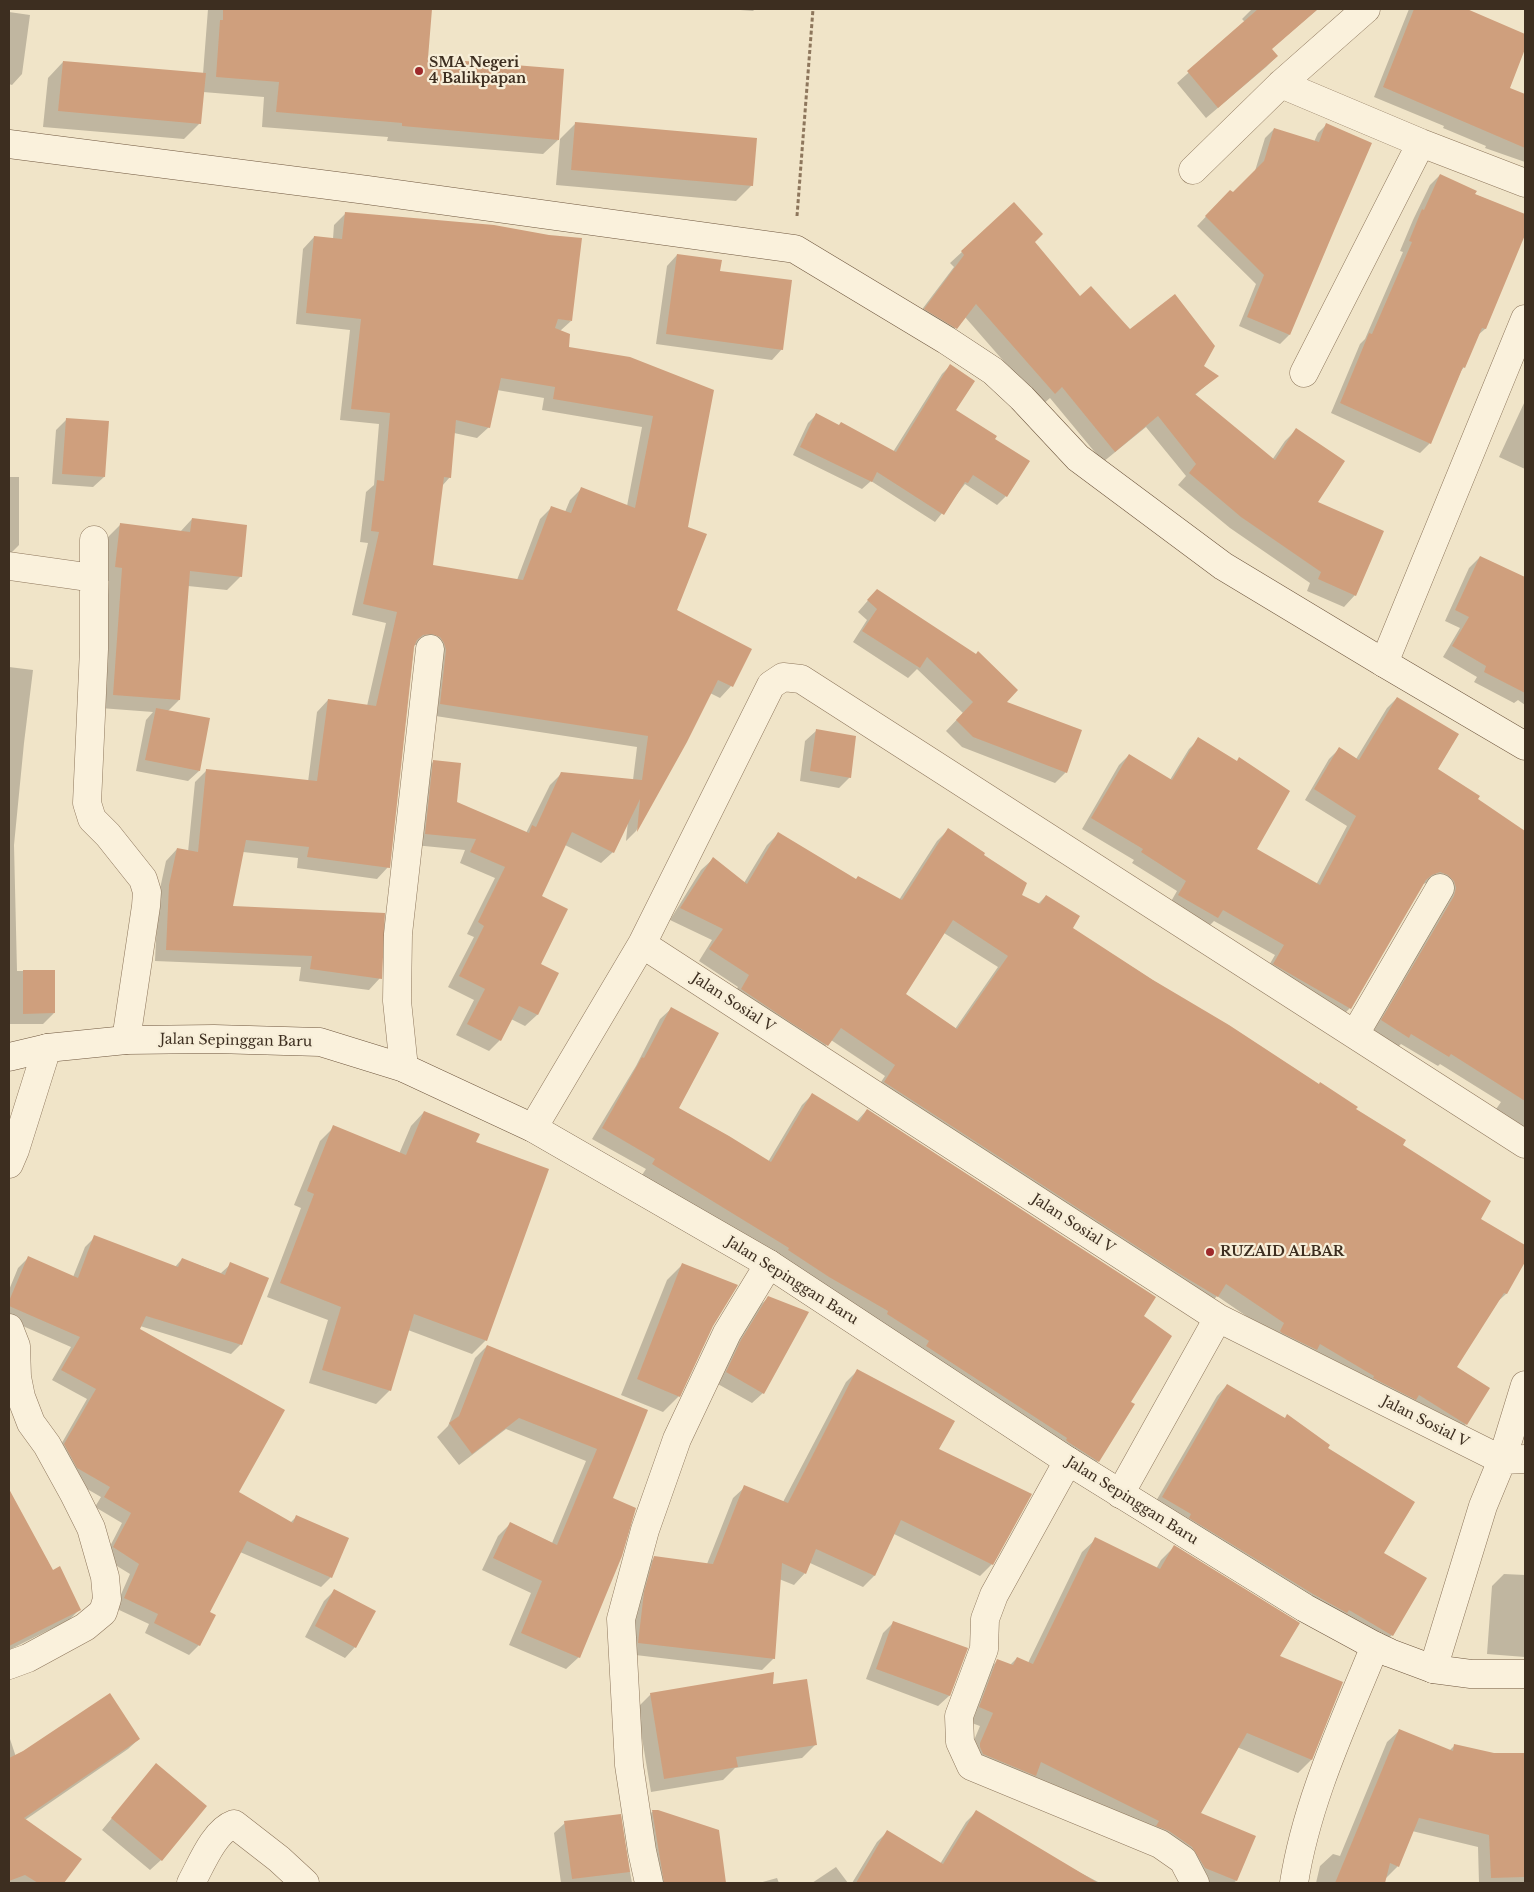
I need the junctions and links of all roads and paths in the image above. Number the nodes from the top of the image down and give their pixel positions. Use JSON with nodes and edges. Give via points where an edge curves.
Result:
{"nodes":[{"id":1,"x":813,"y":9,"type":"edge"},
{"id":2,"x":1366,"y":9,"type":"edge"},
{"id":3,"x":1281,"y":84,"type":"junction"},
{"id":4,"x":1421,"y":143,"type":"junction"},
{"id":5,"x":9,"y":144,"type":"edge"},
{"id":6,"x":1193,"y":170,"type":"dead end"},
{"id":7,"x":1525,"y":183,"type":"edge"},
{"id":8,"x":795,"y":249,"type":"junction"},
{"id":9,"x":1525,"y":319,"type":"edge"},
{"id":10,"x":1304,"y":373,"type":"dead end"},
{"id":11,"x":94,"y":540,"type":"dead end"},
{"id":12,"x":9,"y":566,"type":"edge"},
{"id":13,"x":94,"y":578,"type":"junction"},
{"id":14,"x":430,"y":649,"type":"dead end"},
{"id":15,"x":1384,"y":664,"type":"junction"},
{"id":16,"x":1525,"y":746,"type":"edge"},
{"id":17,"x":1440,"y":888,"type":"dead end"},
{"id":18,"x":642,"y":944,"type":"junction"},
{"id":19,"x":1355,"y":1034,"type":"junction"},
{"id":20,"x":126,"y":1040,"type":"junction"},
{"id":21,"x":47,"y":1048,"type":"junction"},
{"id":22,"x":9,"y":1057,"type":"edge"},
{"id":23,"x":404,"y":1068,"type":"junction"},
{"id":24,"x":533,"y":1128,"type":"junction"},
{"id":25,"x":1525,"y":1144,"type":"edge"},
{"id":26,"x":9,"y":1164,"type":"edge"},
{"id":27,"x":769,"y":1264,"type":"junction"},
{"id":28,"x":1218,"y":1318,"type":"junction"},
{"id":29,"x":9,"y":1328,"type":"edge"},
{"id":30,"x":1525,"y":1385,"type":"edge"},
{"id":31,"x":1513,"y":1459,"type":"edge"},
{"id":32,"x":1068,"y":1461,"type":"junction"},
{"id":33,"x":1120,"y":1494,"type":"junction"},
{"id":34,"x":1375,"y":1646,"type":"junction"},
{"id":35,"x":9,"y":1665,"type":"edge"},
{"id":36,"x":1433,"y":1669,"type":"junction"},
{"id":37,"x":1525,"y":1674,"type":"edge"},
{"id":38,"x":191,"y":1883,"type":"edge"},
{"id":39,"x":305,"y":1883,"type":"edge"},
{"id":40,"x":649,"y":1883,"type":"edge"},
{"id":41,"x":1195,"y":1883,"type":"edge"},
{"id":42,"x":1294,"y":1883,"type":"edge"}],
"edges":[{"from":1,"to":8,"type":"path"},
{"from":2,"to":3,"type":"street"},
{"from":3,"to":4,"type":"street"},
{"from":3,"to":6,"type":"street"},
{"from":4,"to":7,"type":"street"},
{"from":4,"to":10,"type":"street"},
{"from":5,"to":8,"type":"street"},
{"from":8,"to":15,"type":"street","via":[[993,371],[1078,458],[1207,555]]},
{"from":9,"to":15,"type":"street"},
{"from":11,"to":13,"type":"street"},
{"from":12,"to":13,"type":"street"},
{"from":13,"to":20,"type":"street","via":[[87,803],[92,819],[144,879],[147,892]]},
{"from":14,"to":23,"type":"street","via":[[398,934],[396,1001]]},
{"from":15,"to":16,"type":"street"},
{"from":17,"to":19,"type":"street"},
{"from":18,"to":19,"type":"street","via":[[771,685],[784,677],[801,679]]},
{"from":18,"to":24,"type":"street"},
{"from":18,"to":28,"type":"street","name":"Jalan Sosial V"},
{"from":19,"to":25,"type":"street"},
{"from":20,"to":21,"type":"street","name":"Jalan Sepinggan Baru"},
{"from":20,"to":23,"type":"street","name":"Jalan Sepinggan Baru","via":[[320,1042]]},
{"from":21,"to":22,"type":"street","name":"Jalan Sepinggan Baru"},
{"from":21,"to":26,"type":"street"},
{"from":23,"to":24,"type":"street","name":"Jalan Sepinggan Baru"},
{"from":24,"to":27,"type":"street","name":"Jalan Sepinggan Baru"},
{"from":27,"to":32,"type":"street","name":"Jalan Sepinggan Baru"},
{"from":27,"to":40,"type":"street","via":[[727,1333],[677,1439],[645,1530],[622,1620],[628,1765]]},
{"from":28,"to":31,"type":"street","name":"Jalan Sosial V"},
{"from":28,"to":33,"type":"street"},
{"from":29,"to":35,"type":"street","via":[[16,1346],[21,1397],[31,1422],[56,1461],[91,1528],[105,1577],[107,1599],[103,1612],[85,1627]]},
{"from":30,"to":31,"type":"street"},
{"from":31,"to":36,"type":"street","via":[[1483,1506]]},
{"from":32,"to":33,"type":"street","name":"Jalan Sepinggan Baru"},
{"from":32,"to":41,"type":"street","via":[[994,1595],[985,1619],[984,1649],[959,1716],[960,1742],[971,1766],[1160,1844],[1183,1860]]},
{"from":33,"to":34,"type":"street","name":"Jalan Sepinggan Baru","via":[[1305,1608]]},
{"from":34,"to":36,"type":"street","name":"Jalan Sepinggan Baru"},
{"from":34,"to":42,"type":"street","via":[[1317,1788]]},
{"from":36,"to":37,"type":"street","name":"Jalan Sepinggan Baru","via":[[1472,1674]]},
{"from":38,"to":39,"type":"street","via":[[219,1834],[234,1824]]}]}
